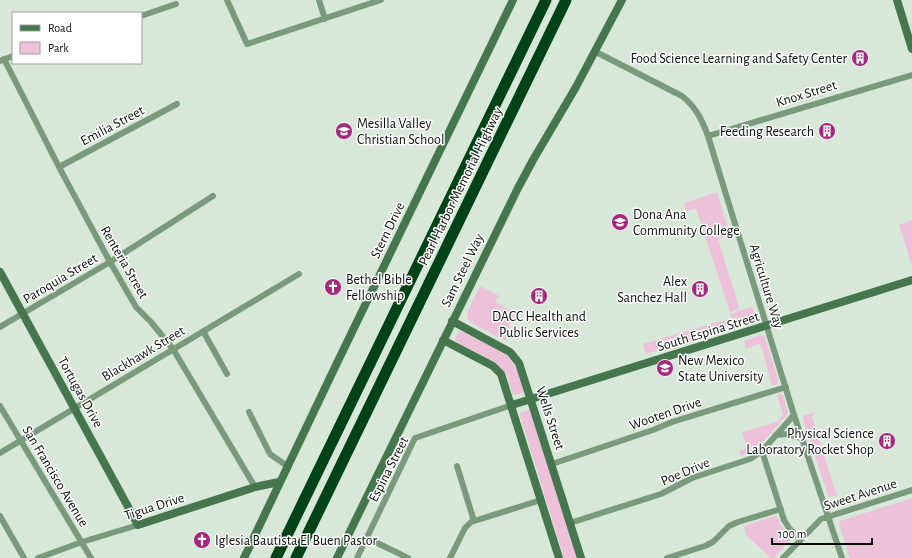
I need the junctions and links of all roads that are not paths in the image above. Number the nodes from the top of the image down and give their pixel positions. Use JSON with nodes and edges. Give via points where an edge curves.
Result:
{"nodes":[{"id":1,"x":227,"y":0,"type":"edge"},
{"id":2,"x":319,"y":0,"type":"edge"},
{"id":3,"x":381,"y":0,"type":"edge"},
{"id":4,"x":514,"y":0,"type":"edge"},
{"id":5,"x":546,"y":0,"type":"edge"},
{"id":6,"x":566,"y":0,"type":"edge"},
{"id":7,"x":622,"y":0,"type":"edge"},
{"id":8,"x":897,"y":0,"type":"edge"},
{"id":9,"x":176,"y":4,"type":"dead end"},
{"id":10,"x":142,"y":16,"type":"edge"},
{"id":11,"x":325,"y":19,"type":"junction"},
{"id":12,"x":912,"y":49,"type":"edge"},
{"id":13,"x":596,"y":52,"type":"junction"},
{"id":14,"x":12,"y":56,"type":"edge"},
{"id":15,"x":2,"y":60,"type":"edge"},
{"id":16,"x":912,"y":75,"type":"edge"},
{"id":17,"x":177,"y":104,"type":"dead end"},
{"id":18,"x":708,"y":136,"type":"junction"},
{"id":19,"x":59,"y":167,"type":"junction"},
{"id":20,"x":213,"y":196,"type":"dead end"},
{"id":21,"x":110,"y":262,"type":"junction"},
{"id":22,"x":0,"y":272,"type":"edge"},
{"id":23,"x":299,"y":274,"type":"dead end"},
{"id":24,"x":912,"y":280,"type":"edge"},
{"id":25,"x":23,"y":314,"type":"junction"},
{"id":26,"x":452,"y":321,"type":"junction"},
{"id":27,"x":767,"y":326,"type":"junction"},
{"id":28,"x":0,"y":327,"type":"edge"},
{"id":29,"x":202,"y":331,"type":"junction"},
{"id":30,"x":443,"y":340,"type":"junction"},
{"id":31,"x":173,"y":349,"type":"junction"},
{"id":32,"x":227,"y":374,"type":"dead end"},
{"id":33,"x":786,"y":387,"type":"junction"},
{"id":34,"x":531,"y":399,"type":"junction"},
{"id":35,"x":512,"y":405,"type":"junction"},
{"id":36,"x":0,"y":406,"type":"edge"},
{"id":37,"x":74,"y":407,"type":"junction"},
{"id":38,"x":248,"y":412,"type":"dead end"},
{"id":39,"x":794,"y":415,"type":"junction"},
{"id":40,"x":776,"y":435,"type":"junction"},
{"id":41,"x":803,"y":439,"type":"junction"},
{"id":42,"x":21,"y":440,"type":"junction"},
{"id":43,"x":762,"y":451,"type":"junction"},
{"id":44,"x":0,"y":453,"type":"edge"},
{"id":45,"x":552,"y":464,"type":"junction"},
{"id":46,"x":287,"y":466,"type":"junction"},
{"id":47,"x":457,"y":466,"type":"dead end"},
{"id":48,"x":280,"y":482,"type":"junction"},
{"id":49,"x":255,"y":487,"type":"junction"},
{"id":50,"x":912,"y":490,"type":"edge"},
{"id":51,"x":541,"y":500,"type":"junction"},
{"id":52,"x":781,"y":509,"type":"junction"},
{"id":53,"x":0,"y":516,"type":"edge"},
{"id":54,"x":829,"y":516,"type":"junction"},
{"id":55,"x":474,"y":521,"type":"junction"},
{"id":56,"x":570,"y":523,"type":"junction"},
{"id":57,"x":138,"y":525,"type":"junction"},
{"id":58,"x":367,"y":538,"type":"junction"},
{"id":59,"x":800,"y":539,"type":"junction"},
{"id":60,"x":82,"y":542,"type":"junction"},
{"id":61,"x":24,"y":558,"type":"edge"},
{"id":62,"x":38,"y":558,"type":"edge"},
{"id":63,"x":91,"y":558,"type":"edge"},
{"id":64,"x":244,"y":558,"type":"edge"},
{"id":65,"x":276,"y":558,"type":"edge"},
{"id":66,"x":296,"y":558,"type":"edge"},
{"id":67,"x":337,"y":558,"type":"edge"},
{"id":68,"x":357,"y":558,"type":"edge"},
{"id":69,"x":408,"y":558,"type":"edge"},
{"id":70,"x":450,"y":558,"type":"edge"},
{"id":71,"x":559,"y":558,"type":"edge"},
{"id":72,"x":581,"y":558,"type":"edge"},
{"id":73,"x":667,"y":558,"type":"edge"},
{"id":74,"x":783,"y":558,"type":"edge"},
{"id":75,"x":842,"y":558,"type":"edge"}],
"edges":[{"from":1,"to":11,"type":"street","via":[[247,44]]},
{"from":2,"to":11,"type":"street"},
{"from":3,"to":11,"type":"street"},
{"from":4,"to":46,"type":"street","name":"Stern Drive"},
{"from":5,"to":65,"type":"highway","name":"Pearl Harbor Memorial Highway"},
{"from":6,"to":66,"type":"highway","name":"Pearl Harbor Memorial Highway"},
{"from":7,"to":13,"type":"street","name":"Sam Steel Way"},
{"from":8,"to":12,"type":"street"},
{"from":9,"to":10,"type":"street"},
{"from":13,"to":18,"type":"street","name":"Agriculture Way","via":[[687,100],[698,113]]},
{"from":13,"to":26,"type":"street","name":"Sam Steel Way","via":[[530,166]]},
{"from":14,"to":15,"type":"street"},
{"from":15,"to":19,"type":"street","name":"Renteria Street"},
{"from":16,"to":18,"type":"street","name":"Knox Street"},
{"from":17,"to":19,"type":"street","name":"Emilia Street"},
{"from":18,"to":27,"type":"street","name":"Agriculture Way"},
{"from":19,"to":21,"type":"street","name":"Renteria Street"},
{"from":20,"to":21,"type":"street","name":"Paroquia Street"},
{"from":21,"to":25,"type":"street","name":"Paroquia Street"},
{"from":21,"to":31,"type":"street","name":"Renteria Street","via":[[136,307]]},
{"from":22,"to":25,"type":"street","name":"Tortugas Drive"},
{"from":23,"to":29,"type":"street","name":"Blackhawk Street"},
{"from":24,"to":27,"type":"street","name":"South Espina Street"},
{"from":25,"to":28,"type":"street","name":"Paroquia Street"},
{"from":25,"to":37,"type":"street","name":"Tortugas Drive"},
{"from":26,"to":30,"type":"street","name":"Sam Steel Way"},
{"from":26,"to":34,"type":"street","name":"Wells Street","via":[[514,355]]},
{"from":27,"to":33,"type":"street","name":"Agriculture Way"},
{"from":27,"to":34,"type":"street","name":"South Espina Street"},
{"from":29,"to":31,"type":"street","name":"Blackhawk Street"},
{"from":29,"to":32,"type":"street"},
{"from":30,"to":35,"type":"street","via":[[498,370]]},
{"from":30,"to":67,"type":"street","name":"Sam Steel Way"},
{"from":31,"to":37,"type":"street","name":"Blackhawk Street"},
{"from":31,"to":49,"type":"street","name":"Renteria Street"},
{"from":33,"to":39,"type":"street","name":"Agriculture Way"},
{"from":33,"to":45,"type":"street","name":"Wooten Drive","via":[[672,422]]},
{"from":34,"to":35,"type":"street","name":"South Espina Street"},
{"from":34,"to":45,"type":"street","name":"Wells Street"},
{"from":35,"to":51,"type":"street"},
{"from":35,"to":58,"type":"street","name":"Espina Street","via":[[416,438]]},
{"from":36,"to":42,"type":"street","name":"San Francisco Avenue"},
{"from":37,"to":42,"type":"street","name":"Blackhawk Street"},
{"from":37,"to":57,"type":"street","name":"Tortugas Drive"},
{"from":38,"to":46,"type":"street","via":[[270,454]]},
{"from":39,"to":40,"type":"street","name":"Poe Drive"},
{"from":39,"to":41,"type":"street","name":"Agriculture Way"},
{"from":40,"to":41,"type":"street","via":[[788,434]]},
{"from":40,"to":43,"type":"street","name":"Poe Drive"},
{"from":41,"to":54,"type":"street","name":"Agriculture Way"},
{"from":42,"to":44,"type":"street","name":"Blackhawk Street"},
{"from":42,"to":60,"type":"street","name":"San Francisco Avenue"},
{"from":43,"to":52,"type":"street"},
{"from":43,"to":56,"type":"street","name":"Poe Drive","via":[[744,462],[686,480],[668,492]]},
{"from":45,"to":56,"type":"street","name":"Wells Street"},
{"from":46,"to":48,"type":"street","name":"Stern Drive"},
{"from":47,"to":55,"type":"street"},
{"from":48,"to":49,"type":"street","name":"Tigua Drive"},
{"from":48,"to":64,"type":"street","name":"Stern Drive"},
{"from":49,"to":57,"type":"street","name":"Tigua Drive"},
{"from":50,"to":54,"type":"street","name":"Sweet Avenue"},
{"from":51,"to":55,"type":"street"},
{"from":51,"to":71,"type":"street"},
{"from":52,"to":59,"type":"street","via":[[789,528]]},
{"from":52,"to":73,"type":"street","via":[[738,522],[729,526],[713,542]]},
{"from":53,"to":61,"type":"street"},
{"from":54,"to":59,"type":"street","name":"Sweet Avenue","via":[[821,519]]},
{"from":54,"to":75,"type":"street","name":"Agriculture Way"},
{"from":55,"to":70,"type":"street","via":[[465,528]]},
{"from":56,"to":72,"type":"street","name":"Wells Street"},
{"from":57,"to":60,"type":"street","name":"Tigua Drive"},
{"from":58,"to":68,"type":"street","name":"Espina Street"},
{"from":58,"to":69,"type":"street"},
{"from":59,"to":74,"type":"street","name":"Sweet Avenue"},
{"from":60,"to":62,"type":"street","name":"Tigua Drive"},
{"from":60,"to":63,"type":"street","name":"San Francisco Avenue"}]}
